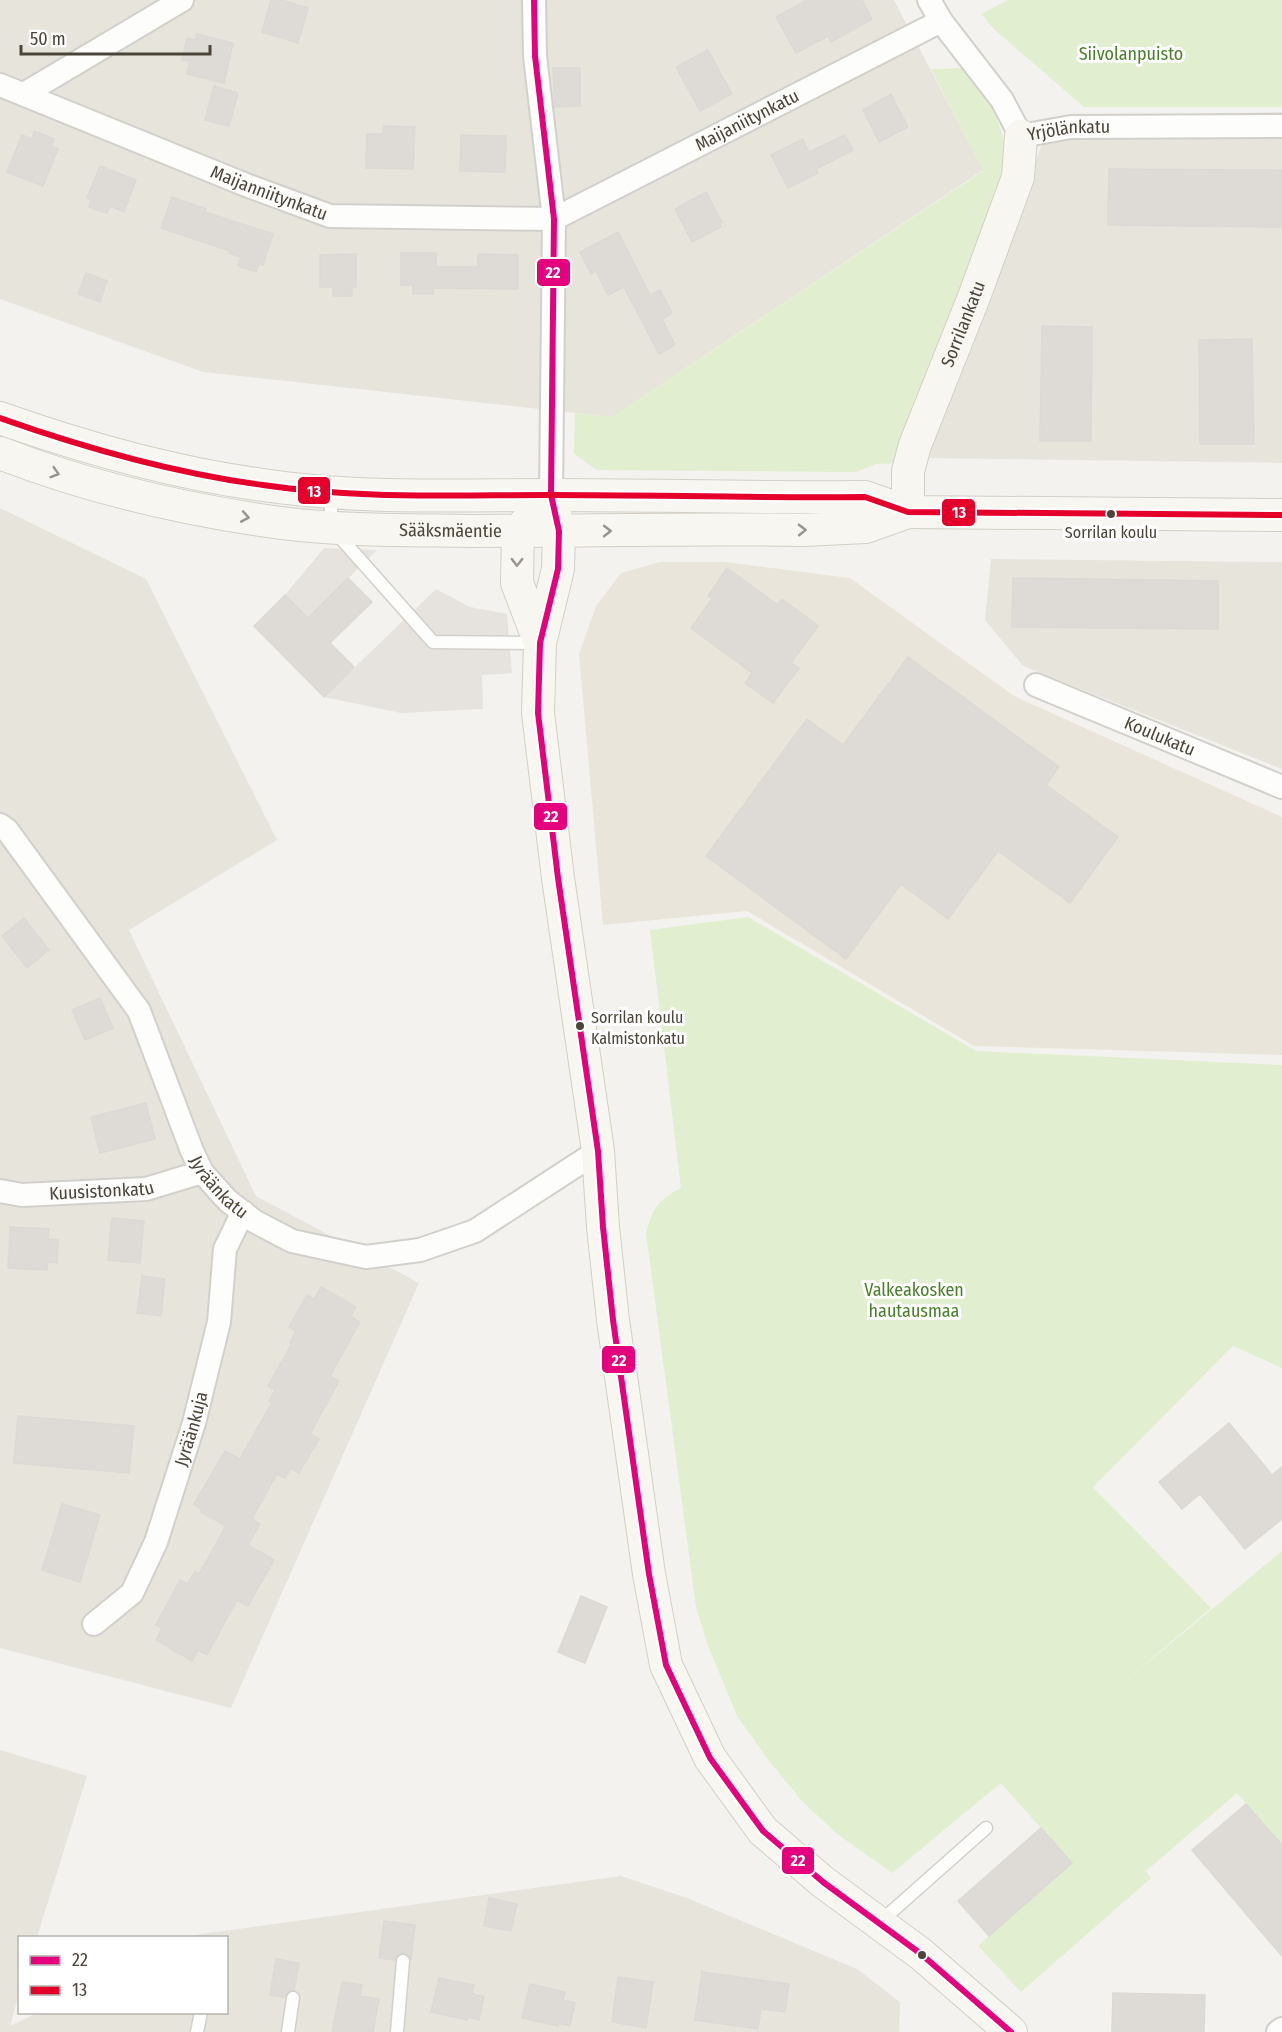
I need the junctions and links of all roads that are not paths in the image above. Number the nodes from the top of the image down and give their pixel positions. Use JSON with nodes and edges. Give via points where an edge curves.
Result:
{"nodes":[{"id":1,"x":182,"y":0,"type":"edge"},
{"id":2,"x":534,"y":0,"type":"edge"},
{"id":3,"x":929,"y":0,"type":"edge"},
{"id":4,"x":941,"y":21,"type":"junction"},
{"id":5,"x":0,"y":85,"type":"edge"},
{"id":6,"x":24,"y":94,"type":"junction"},
{"id":7,"x":1282,"y":126,"type":"edge"},
{"id":8,"x":1021,"y":136,"type":"junction"},
{"id":9,"x":554,"y":219,"type":"junction"},
{"id":10,"x":0,"y":418,"type":"edge"},
{"id":11,"x":0,"y":453,"type":"edge"},
{"id":12,"x":332,"y":492,"type":"junction"},
{"id":13,"x":551,"y":495,"type":"junction"},
{"id":14,"x":908,"y":512,"type":"junction"},
{"id":15,"x":1282,"y":515,"type":"edge"},
{"id":16,"x":330,"y":526,"type":"junction"},
{"id":17,"x":518,"y":531,"type":"junction"},
{"id":18,"x":559,"y":531,"type":"junction"},
{"id":19,"x":540,"y":644,"type":"junction"},
{"id":20,"x":1036,"y":685,"type":"dead end"},
{"id":21,"x":1282,"y":788,"type":"edge"},
{"id":22,"x":0,"y":825,"type":"edge"},
{"id":23,"x":598,"y":1151,"type":"junction"},
{"id":24,"x":202,"y":1172,"type":"junction"},
{"id":25,"x":0,"y":1191,"type":"edge"},
{"id":26,"x":243,"y":1212,"type":"junction"},
{"id":27,"x":94,"y":1624,"type":"dead end"},
{"id":28,"x":986,"y":1828,"type":"dead end"},
{"id":29,"x":879,"y":1923,"type":"junction"},
{"id":30,"x":403,"y":1961,"type":"dead end"},
{"id":31,"x":293,"y":1998,"type":"dead end"},
{"id":32,"x":201,"y":2014,"type":"edge"},
{"id":33,"x":1282,"y":2029,"type":"edge"},
{"id":34,"x":1007,"y":2031,"type":"edge"},
{"id":35,"x":197,"y":2032,"type":"edge"},
{"id":36,"x":288,"y":2032,"type":"edge"},
{"id":37,"x":396,"y":2032,"type":"edge"},
{"id":38,"x":1278,"y":2032,"type":"edge"}],
"edges":[{"from":1,"to":6,"type":"street"},
{"from":2,"to":9,"type":"street","via":[[535,56]]},
{"from":3,"to":4,"type":"street","name":"Yrjölänkatu"},
{"from":4,"to":8,"type":"street","name":"Yrjölänkatu","via":[[1002,100]]},
{"from":4,"to":9,"type":"street","name":"Maijaniitynkatu"},
{"from":5,"to":6,"type":"street","name":"Maijanniitynkatu"},
{"from":6,"to":9,"type":"street","name":"Maijanniitynkatu","via":[[330,216]]},
{"from":7,"to":8,"type":"street","name":"Yrjölänkatu","via":[[1071,127]]},
{"from":8,"to":14,"type":"street","name":"Sorrilankatu","via":[[1018,177],[915,445],[908,471]]},
{"from":9,"to":13,"type":"street"},
{"from":10,"to":12,"type":"street","name":"Sääksmäentie","via":[[201,476]]},
{"from":11,"to":16,"type":"street","name":"Sääksmäentie","one_way":true,"via":[[105,488],[175,505],[283,523]]},
{"from":12,"to":13,"type":"street","name":"Sääksmäentie"},
{"from":12,"to":16,"type":"lane"},
{"from":13,"to":14,"type":"street","name":"Sääksmäentie","via":[[866,497]]},
{"from":13,"to":17,"type":"street"},
{"from":13,"to":18,"type":"street"},
{"from":14,"to":15,"type":"street","name":"Sääksmäentie"},
{"from":18,"to":14,"type":"street","name":"Sääksmäentie","one_way":true,"via":[[866,527]]},
{"from":16,"to":17,"type":"street","name":"Sääksmäentie"},
{"from":16,"to":19,"type":"lane","via":[[433,642]]},
{"from":17,"to":18,"type":"street","name":"Sääksmäentie"},
{"from":17,"to":19,"type":"street","one_way":true,"via":[[517,583]]},
{"from":18,"to":19,"type":"street","via":[[558,569]]},
{"from":19,"to":23,"type":"street","via":[[537,713],[542,757]]},
{"from":20,"to":21,"type":"street","name":"Koulukatu"},
{"from":22,"to":24,"type":"street","name":"Jyräänkatu","via":[[140,1011]]},
{"from":23,"to":26,"type":"street","name":"Jyräänkatu","via":[[476,1231],[420,1250],[366,1257],[292,1241]]},
{"from":23,"to":29,"type":"street","via":[[613,1320],[666,1665],[710,1758],[763,1831]]},
{"from":24,"to":25,"type":"street","name":"Kuusistonkatu","via":[[146,1189],[22,1195]]},
{"from":24,"to":26,"type":"street","name":"Jyräänkatu"},
{"from":26,"to":27,"type":"street","name":"Jyräänkuja","via":[[225,1249],[219,1322],[194,1423],[156,1542],[132,1593]]},
{"from":28,"to":29,"type":"lane"},
{"from":29,"to":34,"type":"street","via":[[921,1954]]},
{"from":30,"to":37,"type":"lane"},
{"from":31,"to":36,"type":"lane"},
{"from":32,"to":35,"type":"lane"},
{"from":33,"to":38,"type":"street"}]}
